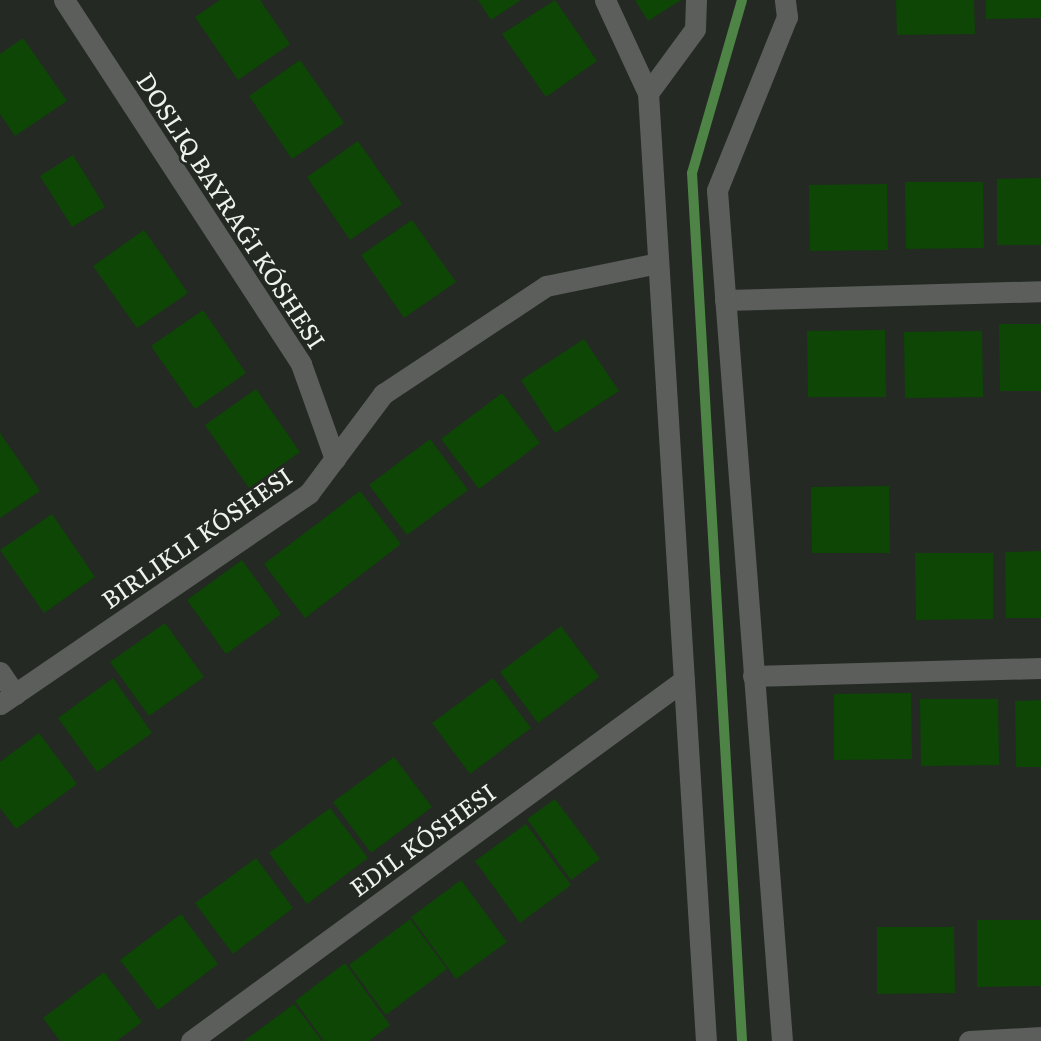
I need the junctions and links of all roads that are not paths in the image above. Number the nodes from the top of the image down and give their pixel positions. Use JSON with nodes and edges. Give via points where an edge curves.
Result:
{"nodes":[{"id":1,"x":64,"y":0,"type":"edge"},
{"id":2,"x":605,"y":0,"type":"edge"},
{"id":3,"x":696,"y":0,"type":"edge"},
{"id":4,"x":785,"y":0,"type":"edge"},
{"id":5,"x":648,"y":93,"type":"junction"},
{"id":6,"x":658,"y":263,"type":"junction"},
{"id":7,"x":1041,"y":291,"type":"edge"},
{"id":8,"x":725,"y":300,"type":"junction"},
{"id":9,"x":335,"y":459,"type":"junction"},
{"id":10,"x":1041,"y":668,"type":"edge"},
{"id":11,"x":0,"y":672,"type":"edge"},
{"id":12,"x":753,"y":676,"type":"junction"},
{"id":13,"x":684,"y":680,"type":"junction"},
{"id":14,"x":7,"y":699,"type":"edge"},
{"id":15,"x":1041,"y":1037,"type":"edge"},
{"id":16,"x":191,"y":1041,"type":"edge"},
{"id":17,"x":706,"y":1041,"type":"edge"},
{"id":18,"x":782,"y":1041,"type":"edge"},
{"id":19,"x":969,"y":1041,"type":"edge"}],
"edges":[{"from":1,"to":9,"type":"street","via":[[302,364]]},
{"from":2,"to":5,"type":"street"},
{"from":3,"to":5,"type":"street","via":[[695,29]]},
{"from":4,"to":8,"type":"street","via":[[786,17],[717,190]]},
{"from":5,"to":6,"type":"street"},
{"from":6,"to":9,"type":"street","name":"BIRLIKLI KÓSHESI","via":[[546,286],[383,394]]},
{"from":6,"to":13,"type":"street"},
{"from":7,"to":8,"type":"street"},
{"from":8,"to":12,"type":"street"},
{"from":9,"to":14,"type":"street","name":"BIRLIKLI KÓSHESI","via":[[309,493]]},
{"from":10,"to":12,"type":"street"},
{"from":11,"to":14,"type":"street"},
{"from":12,"to":18,"type":"street"},
{"from":13,"to":16,"type":"street","name":"EDIL KÓSHESI"},
{"from":13,"to":17,"type":"street"},
{"from":15,"to":19,"type":"street"}]}
